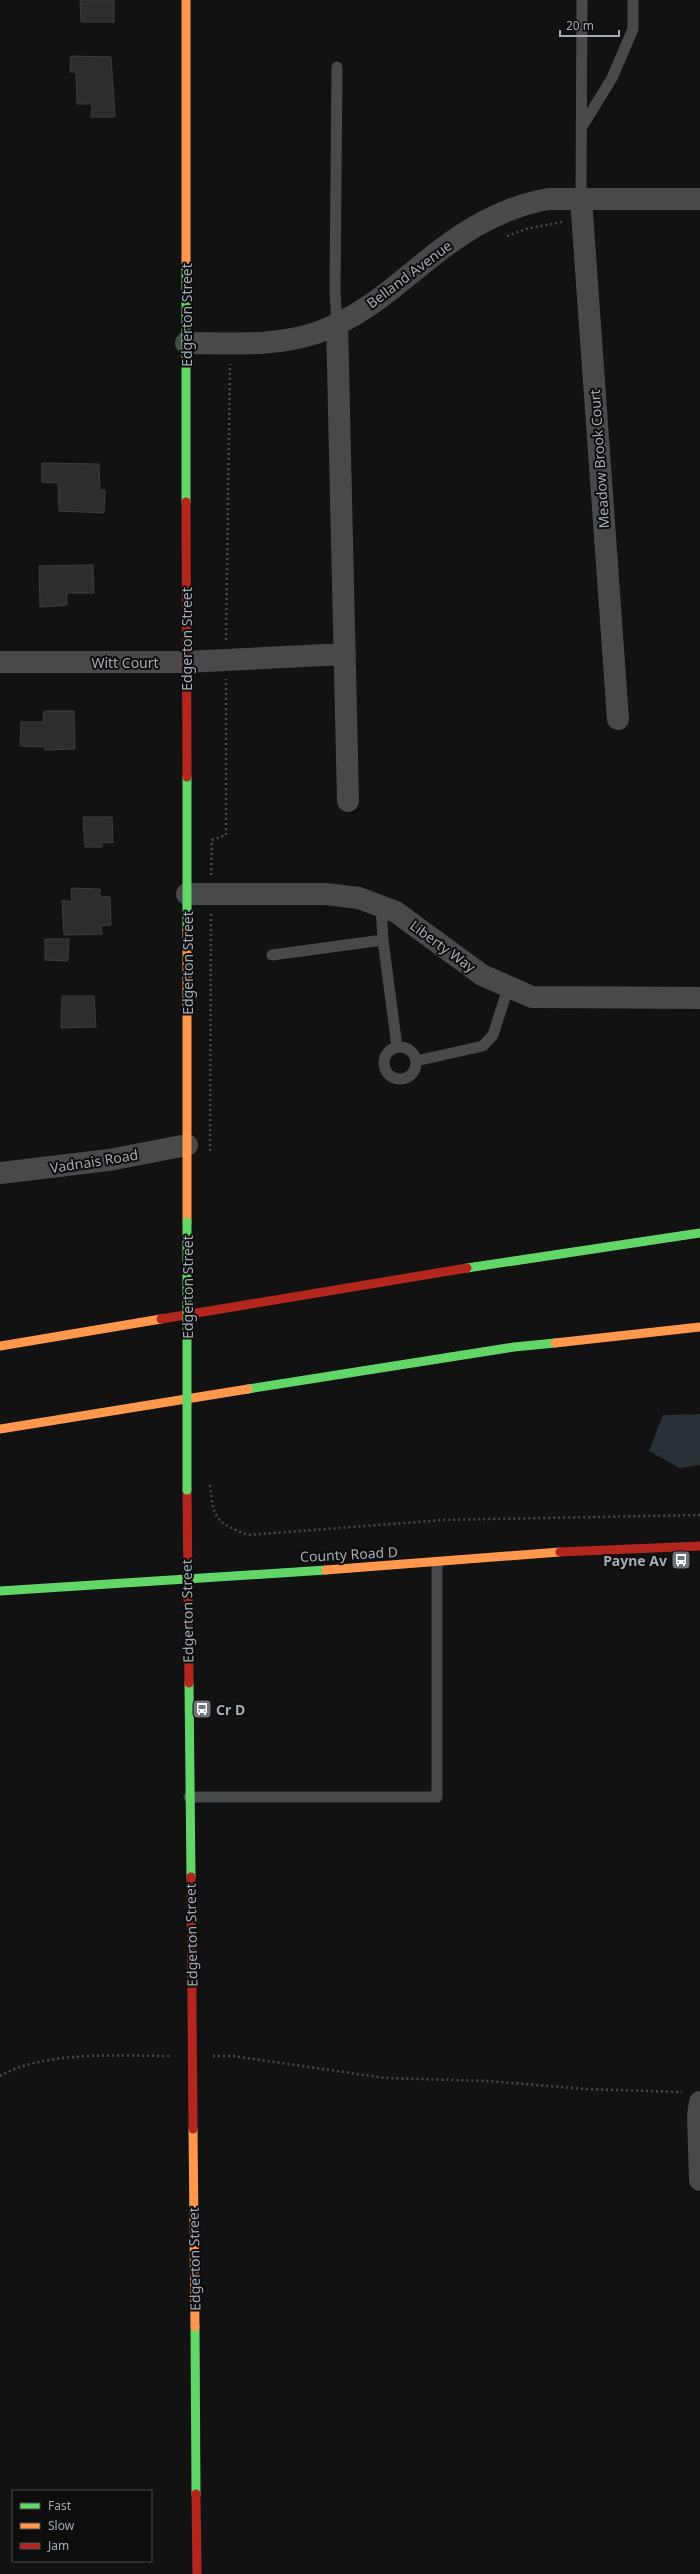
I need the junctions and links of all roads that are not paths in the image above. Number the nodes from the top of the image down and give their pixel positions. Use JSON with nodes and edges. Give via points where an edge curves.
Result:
{"nodes":[{"id":1,"x":186,"y":0,"type":"edge"},
{"id":2,"x":582,"y":0,"type":"edge"},
{"id":3,"x":633,"y":0,"type":"edge"},
{"id":4,"x":337,"y":67,"type":"dead end"},
{"id":5,"x":581,"y":127,"type":"junction"},
{"id":6,"x":581,"y":199,"type":"junction"},
{"id":7,"x":700,"y":199,"type":"edge"},
{"id":8,"x":337,"y":323,"type":"junction"},
{"id":9,"x":186,"y":343,"type":"junction"},
{"id":10,"x":345,"y":654,"type":"junction"},
{"id":11,"x":0,"y":662,"type":"edge"},
{"id":12,"x":186,"y":662,"type":"junction"},
{"id":13,"x":618,"y":719,"type":"dead end"},
{"id":14,"x":348,"y":801,"type":"dead end"},
{"id":15,"x":187,"y":894,"type":"junction"},
{"id":16,"x":381,"y":906,"type":"junction"},
{"id":17,"x":382,"y":940,"type":"junction"},
{"id":18,"x":272,"y":955,"type":"dead end"},
{"id":19,"x":508,"y":988,"type":"junction"},
{"id":20,"x":700,"y":998,"type":"edge"},
{"id":21,"x":397,"y":1047,"type":"junction"},
{"id":22,"x":416,"y":1061,"type":"junction"},
{"id":23,"x":187,"y":1145,"type":"junction"},
{"id":24,"x":0,"y":1173,"type":"edge"},
{"id":25,"x":700,"y":1233,"type":"edge"},
{"id":26,"x":700,"y":1327,"type":"edge"},
{"id":27,"x":0,"y":1346,"type":"edge"},
{"id":28,"x":0,"y":1429,"type":"edge"},
{"id":29,"x":700,"y":1546,"type":"edge"},
{"id":30,"x":437,"y":1562,"type":"junction"},
{"id":31,"x":187,"y":1577,"type":"junction"},
{"id":32,"x":0,"y":1591,"type":"edge"},
{"id":33,"x":189,"y":1797,"type":"junction"},
{"id":34,"x":694,"y":2097,"type":"edge"},
{"id":35,"x":700,"y":2180,"type":"edge"},
{"id":36,"x":197,"y":2574,"type":"edge"}],
"edges":[{"from":1,"to":9,"type":"main road","name":"Edgerton Street"},
{"from":2,"to":5,"type":"lane"},
{"from":3,"to":5,"type":"lane","via":[[633,30],[612,78]]},
{"from":4,"to":8,"type":"lane"},
{"from":5,"to":6,"type":"lane"},
{"from":6,"to":7,"type":"street","name":"Belland Avenue"},
{"from":6,"to":8,"type":"street","name":"Belland Avenue","via":[[530,202],[484,223],[439,251],[378,300]]},
{"from":6,"to":13,"type":"street","name":"Meadow Brook Court"},
{"from":8,"to":9,"type":"street","name":"Belland Avenue","via":[[316,333],[266,343]]},
{"from":8,"to":10,"type":"street"},
{"from":9,"to":12,"type":"main road","name":"Edgerton Street"},
{"from":10,"to":12,"type":"street","name":"Witt Court"},
{"from":10,"to":14,"type":"street"},
{"from":11,"to":12,"type":"street","name":"Witt Court"},
{"from":12,"to":15,"type":"main road","name":"Edgerton Street"},
{"from":15,"to":16,"type":"street","name":"Liberty Way","via":[[326,894],[358,898]]},
{"from":15,"to":23,"type":"main road","name":"Edgerton Street"},
{"from":16,"to":17,"type":"lane"},
{"from":16,"to":19,"type":"street","name":"Liberty Way","via":[[396,912],[482,975]]},
{"from":17,"to":18,"type":"lane"},
{"from":17,"to":21,"type":"lane"},
{"from":19,"to":20,"type":"street","name":"Liberty Way","via":[[532,997],[563,999]]},
{"from":19,"to":22,"type":"lane","via":[[493,1035],[483,1046]]},
{"from":21,"to":22,"type":"lane","via":[[412,1051]]},
{"from":21,"to":22,"type":"lane","via":[[386,1057],[385,1067],[391,1075],[400,1079],[410,1075],[414,1072]]},
{"from":23,"to":24,"type":"street","name":"Vadnais Road","via":[[109,1160]]},
{"from":23,"to":31,"type":"main road","name":"Edgerton Street","bridge":true},
{"from":25,"to":27,"type":"main road","via":[[438,1272]]},
{"from":26,"to":28,"type":"main road","via":[[514,1347]]},
{"from":29,"to":30,"type":"main road","name":"County Road D","via":[[634,1546]]},
{"from":30,"to":31,"type":"main road","name":"County Road D"},
{"from":30,"to":33,"type":"lane","via":[[437,1796]]},
{"from":31,"to":32,"type":"main road","name":"County Road D"},
{"from":31,"to":33,"type":"main road","name":"Edgerton Street"},
{"from":33,"to":36,"type":"main road","name":"Edgerton Street"},
{"from":34,"to":35,"type":"street","via":[[698,2116]]}]}
